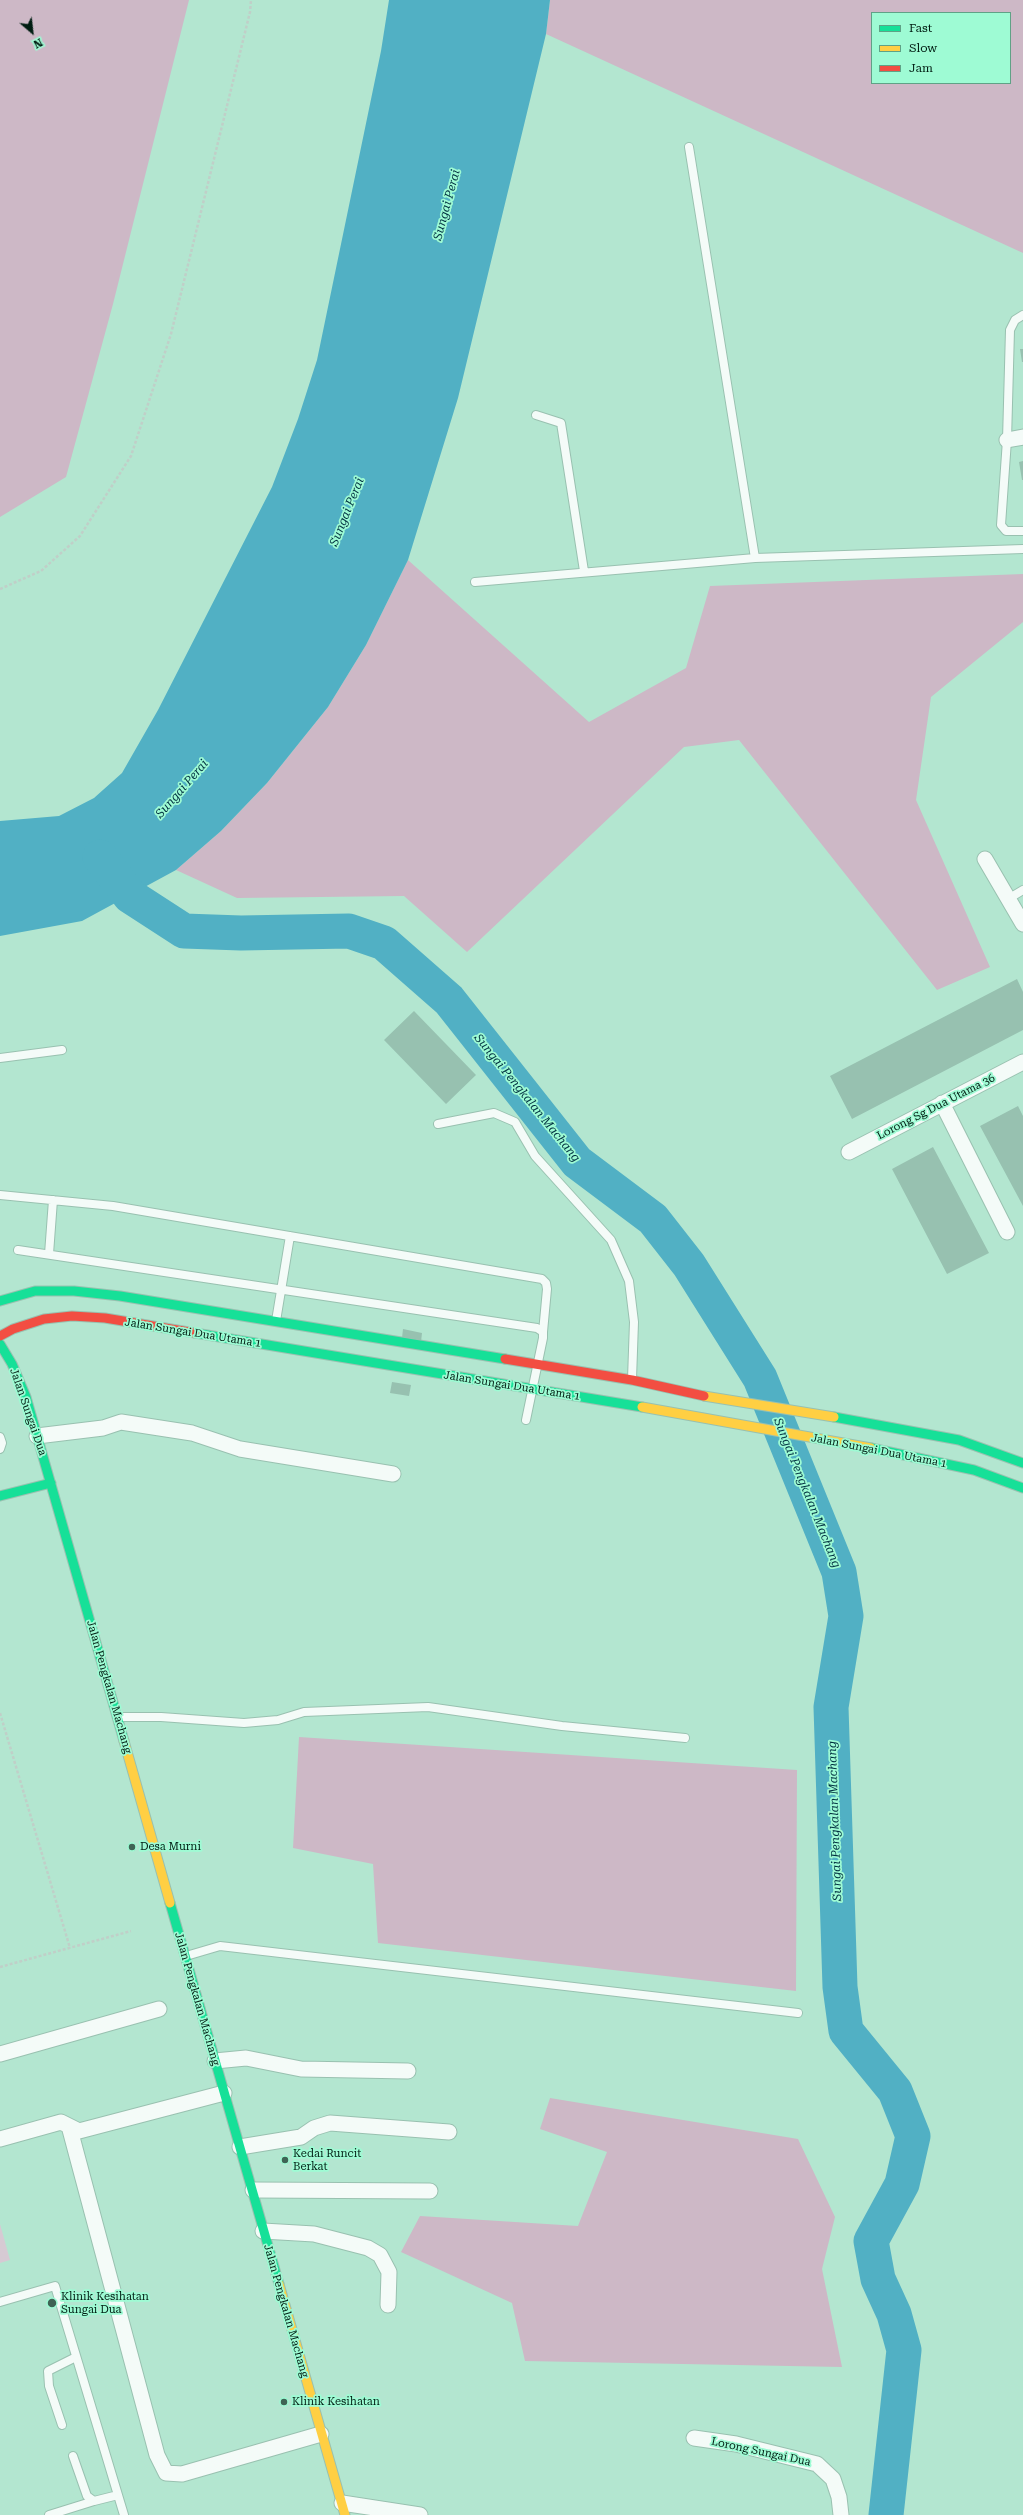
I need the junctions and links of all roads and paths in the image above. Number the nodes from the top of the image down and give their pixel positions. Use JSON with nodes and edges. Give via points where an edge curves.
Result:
{"nodes":[{"id":1,"x":251,"y":0,"type":"edge"},
{"id":2,"x":689,"y":147,"type":"dead end"},
{"id":3,"x":1023,"y":315,"type":"edge"},
{"id":4,"x":536,"y":415,"type":"dead end"},
{"id":5,"x":1023,"y":437,"type":"edge"},
{"id":6,"x":1007,"y":440,"type":"junction"},
{"id":7,"x":1023,"y":531,"type":"edge"},
{"id":8,"x":1023,"y":549,"type":"edge"},
{"id":9,"x":756,"y":558,"type":"junction"},
{"id":10,"x":584,"y":571,"type":"junction"},
{"id":11,"x":475,"y":582,"type":"dead end"},
{"id":12,"x":0,"y":589,"type":"edge"},
{"id":13,"x":985,"y":859,"type":"dead end"},
{"id":14,"x":1023,"y":890,"type":"edge"},
{"id":15,"x":1008,"y":899,"type":"junction"},
{"id":16,"x":1023,"y":924,"type":"edge"},
{"id":17,"x":62,"y":1050,"type":"dead end"},
{"id":18,"x":0,"y":1058,"type":"edge"},
{"id":19,"x":1023,"y":1062,"type":"edge"},
{"id":20,"x":942,"y":1103,"type":"junction"},
{"id":21,"x":438,"y":1124,"type":"dead end"},
{"id":22,"x":849,"y":1152,"type":"dead end"},
{"id":23,"x":0,"y":1194,"type":"edge"},
{"id":24,"x":53,"y":1200,"type":"junction"},
{"id":25,"x":1008,"y":1232,"type":"dead end"},
{"id":26,"x":290,"y":1236,"type":"junction"},
{"id":27,"x":18,"y":1250,"type":"dead end"},
{"id":28,"x":49,"y":1254,"type":"junction"},
{"id":29,"x":281,"y":1289,"type":"junction"},
{"id":30,"x":35,"y":1291,"type":"junction"},
{"id":31,"x":0,"y":1292,"type":"edge"},
{"id":32,"x":0,"y":1301,"type":"edge"},
{"id":33,"x":44,"y":1319,"type":"junction"},
{"id":34,"x":276,"y":1321,"type":"junction"},
{"id":35,"x":543,"y":1332,"type":"junction"},
{"id":36,"x":29,"y":1334,"type":"dead end"},
{"id":37,"x":0,"y":1336,"type":"edge"},
{"id":38,"x":0,"y":1344,"type":"edge"},
{"id":39,"x":18,"y":1351,"type":"dead end"},
{"id":40,"x":12,"y":1364,"type":"junction"},
{"id":41,"x":537,"y":1365,"type":"junction"},
{"id":42,"x":632,"y":1380,"type":"junction"},
{"id":43,"x":533,"y":1390,"type":"junction"},
{"id":44,"x":526,"y":1420,"type":"dead end"},
{"id":45,"x":37,"y":1436,"type":"junction"},
{"id":46,"x":0,"y":1437,"type":"edge"},
{"id":47,"x":0,"y":1448,"type":"edge"},
{"id":48,"x":1023,"y":1462,"type":"edge"},
{"id":49,"x":393,"y":1474,"type":"dead end"},
{"id":50,"x":51,"y":1483,"type":"junction"},
{"id":51,"x":1023,"y":1488,"type":"edge"},
{"id":52,"x":0,"y":1496,"type":"edge"},
{"id":53,"x":0,"y":1714,"type":"edge"},
{"id":54,"x":117,"y":1717,"type":"junction"},
{"id":55,"x":685,"y":1738,"type":"dead end"},
{"id":56,"x":131,"y":1931,"type":"dead end"},
{"id":57,"x":70,"y":1948,"type":"junction"},
{"id":58,"x":185,"y":1956,"type":"junction"},
{"id":59,"x":0,"y":1967,"type":"edge"},
{"id":60,"x":159,"y":2009,"type":"dead end"},
{"id":61,"x":798,"y":2013,"type":"dead end"},
{"id":62,"x":0,"y":2054,"type":"edge"},
{"id":63,"x":215,"y":2061,"type":"junction"},
{"id":64,"x":408,"y":2071,"type":"dead end"},
{"id":65,"x":224,"y":2093,"type":"junction"},
{"id":66,"x":69,"y":2126,"type":"junction"},
{"id":67,"x":449,"y":2132,"type":"dead end"},
{"id":68,"x":0,"y":2139,"type":"edge"},
{"id":69,"x":240,"y":2147,"type":"junction"},
{"id":70,"x":253,"y":2190,"type":"junction"},
{"id":71,"x":430,"y":2191,"type":"dead end"},
{"id":72,"x":263,"y":2231,"type":"junction"},
{"id":73,"x":0,"y":2302,"type":"edge"},
{"id":74,"x":388,"y":2304,"type":"dead end"},
{"id":75,"x":76,"y":2357,"type":"junction"},
{"id":76,"x":62,"y":2425,"type":"dead end"},
{"id":77,"x":322,"y":2434,"type":"junction"},
{"id":78,"x":694,"y":2438,"type":"dead end"},
{"id":79,"x":73,"y":2456,"type":"dead end"},
{"id":80,"x":118,"y":2495,"type":"junction"},
{"id":81,"x":94,"y":2501,"type":"junction"},
{"id":82,"x":343,"y":2509,"type":"edge"},
{"id":83,"x":49,"y":2515,"type":"edge"},
{"id":84,"x":124,"y":2515,"type":"edge"},
{"id":85,"x":420,"y":2515,"type":"edge"},
{"id":86,"x":841,"y":2515,"type":"edge"}],
"edges":[{"from":1,"to":12,"type":"path","via":[[171,334],[131,456],[80,536],[40,571]]},
{"from":2,"to":9,"type":"lane"},
{"from":3,"to":6,"type":"lane","via":[[1015,320],[1010,330]]},
{"from":4,"to":10,"type":"lane","via":[[561,423]]},
{"from":5,"to":6,"type":"street"},
{"from":6,"to":7,"type":"lane","via":[[1000,525],[1006,530]]},
{"from":8,"to":9,"type":"lane"},
{"from":9,"to":10,"type":"lane"},
{"from":10,"to":11,"type":"lane"},
{"from":13,"to":15,"type":"street"},
{"from":14,"to":15,"type":"lane"},
{"from":15,"to":16,"type":"street"},
{"from":17,"to":18,"type":"lane"},
{"from":19,"to":20,"type":"street","name":"Lorong Sg Dua Utama 36"},
{"from":20,"to":22,"type":"street","name":"Lorong Sg Dua Utama 36"},
{"from":20,"to":25,"type":"street"},
{"from":21,"to":42,"type":"lane","via":[[494,1113],[515,1122],[535,1156],[611,1240],[629,1281],[634,1322]]},
{"from":23,"to":24,"type":"lane"},
{"from":24,"to":26,"type":"lane","via":[[112,1206]]},
{"from":24,"to":28,"type":"lane"},
{"from":26,"to":29,"type":"lane"},
{"from":26,"to":35,"type":"lane","via":[[542,1279],[547,1289]]},
{"from":27,"to":28,"type":"lane"},
{"from":28,"to":29,"type":"lane"},
{"from":29,"to":34,"type":"lane"},
{"from":29,"to":35,"type":"lane","via":[[537,1328]]},
{"from":30,"to":31,"type":"street"},
{"from":30,"to":32,"type":"street"},
{"from":30,"to":34,"type":"street","via":[[74,1291],[120,1296]]},
{"from":33,"to":36,"type":"street"},
{"from":33,"to":37,"type":"street","name":"Jalan Sungai Dua Utama 1"},
{"from":33,"to":43,"type":"street","name":"Jalan Sungai Dua Utama 1","via":[[72,1316],[105,1318]]},
{"from":34,"to":41,"type":"street"},
{"from":35,"to":41,"type":"lane"},
{"from":38,"to":40,"type":"street","name":"Jalan Sungai Dua"},
{"from":39,"to":40,"type":"street"},
{"from":40,"to":45,"type":"street","name":"Jalan Sungai Dua","via":[[26,1397]]},
{"from":41,"to":42,"type":"street"},
{"from":41,"to":43,"type":"lane"},
{"from":42,"to":48,"type":"street","via":[[707,1397],[959,1440]]},
{"from":43,"to":44,"type":"lane"},
{"from":43,"to":51,"type":"street","name":"Jalan Sungai Dua Utama 1","via":[[860,1446],[974,1470]]},
{"from":45,"to":49,"type":"street","via":[[103,1428],[121,1422],[192,1433],[240,1449]]},
{"from":45,"to":50,"type":"street","name":"Jalan Sungai Dua"},
{"from":46,"to":47,"type":"lane"},
{"from":50,"to":52,"type":"street"},
{"from":50,"to":54,"type":"street","name":"Jalan Pengkalan Machang"},
{"from":53,"to":57,"type":"path"},
{"from":54,"to":55,"type":"lane","via":[[161,1717],[244,1723],[278,1720],[304,1712],[428,1707],[562,1726]]},
{"from":54,"to":58,"type":"street","name":"Jalan Pengkalan Machang"},
{"from":56,"to":57,"type":"path"},
{"from":57,"to":59,"type":"path"},
{"from":58,"to":61,"type":"lane","via":[[220,1946]]},
{"from":58,"to":63,"type":"street","name":"Jalan Pengkalan Machang"},
{"from":60,"to":62,"type":"street"},
{"from":63,"to":64,"type":"street","via":[[246,2058],[301,2069]]},
{"from":63,"to":65,"type":"street","name":"Jalan Pengkalan Machang"},
{"from":65,"to":66,"type":"street","via":[[79,2131]]},
{"from":65,"to":69,"type":"street","name":"Jalan Pengkalan Machang"},
{"from":66,"to":68,"type":"street","via":[[61,2122]]},
{"from":66,"to":77,"type":"street","via":[[157,2455],[166,2473],[182,2474]]},
{"from":67,"to":69,"type":"street","via":[[330,2123],[314,2128],[301,2137]]},
{"from":69,"to":70,"type":"street","name":"Jalan Pengkalan Machang"},
{"from":70,"to":71,"type":"street"},
{"from":70,"to":72,"type":"street","name":"Jalan Pengkalan Machang"},
{"from":72,"to":74,"type":"street","via":[[314,2234],[368,2248],[380,2255],[389,2272]]},
{"from":72,"to":77,"type":"street","name":"Jalan Pengkalan Machang"},
{"from":73,"to":75,"type":"lane","via":[[54,2286]]},
{"from":75,"to":76,"type":"lane","via":[[48,2371],[49,2386]]},
{"from":75,"to":80,"type":"lane"},
{"from":77,"to":82,"type":"street","name":"Jalan Pengkalan Machang"},
{"from":78,"to":86,"type":"street","name":"Lorong Sungai Dua","via":[[736,2444],[817,2464],[833,2479]]},
{"from":79,"to":81,"type":"lane","via":[[86,2496]]},
{"from":80,"to":81,"type":"lane"},
{"from":80,"to":84,"type":"lane"},
{"from":81,"to":83,"type":"lane"},
{"from":82,"to":85,"type":"street"}]}
